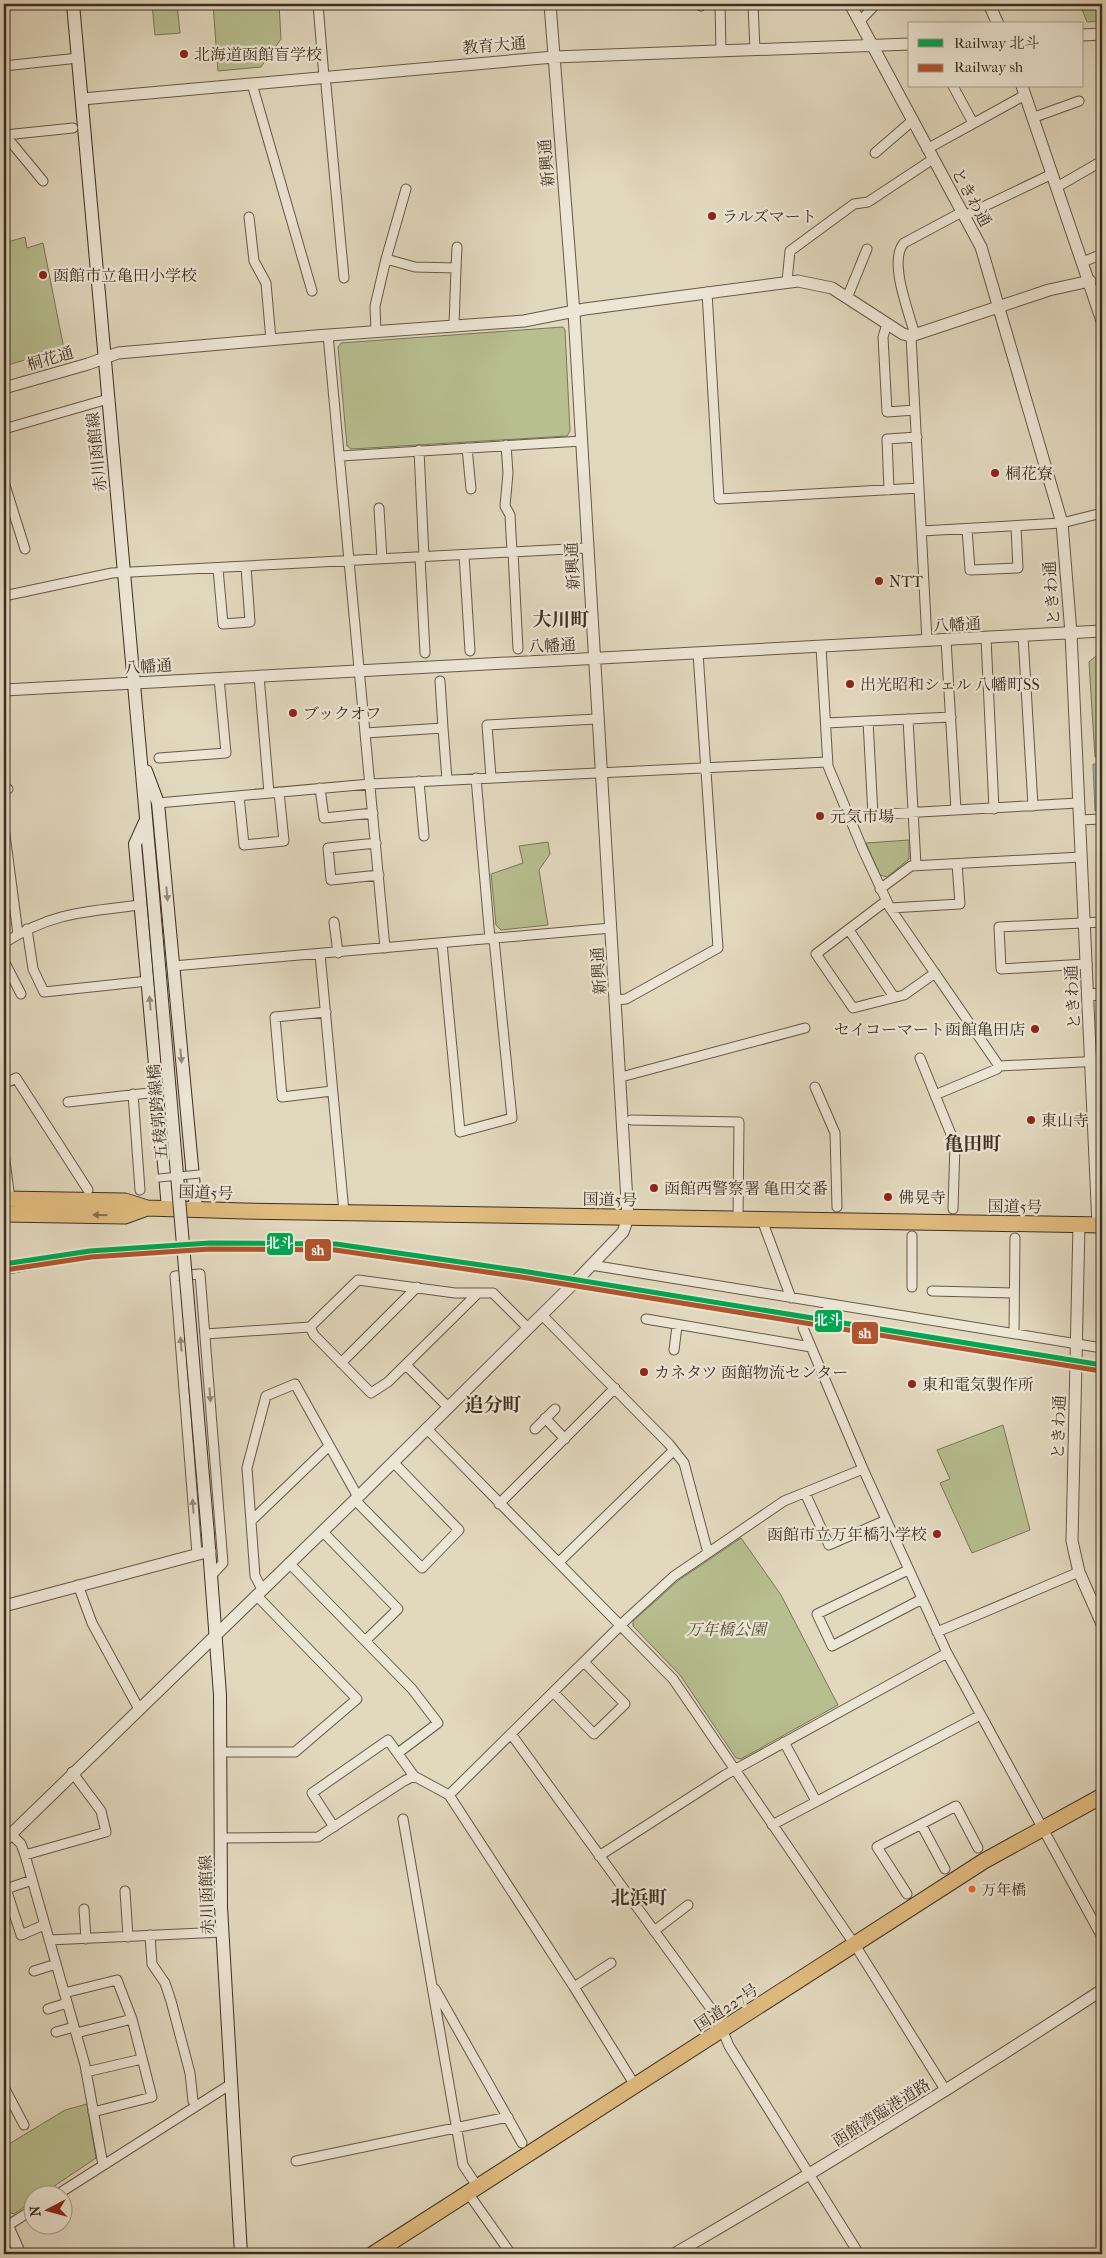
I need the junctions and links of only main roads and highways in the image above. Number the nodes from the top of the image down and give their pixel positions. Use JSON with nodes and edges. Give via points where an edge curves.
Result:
{"nodes":[{"id":1,"x":73,"y":4,"type":"edge"},
{"id":2,"x":140,"y":757,"type":"junction"},
{"id":3,"x":146,"y":820,"type":"junction"},
{"id":4,"x":154,"y":896,"type":"joint"},
{"id":5,"x":7,"y":1199,"type":"edge"},
{"id":6,"x":147,"y":1208,"type":"junction"},
{"id":7,"x":168,"y":1208,"type":"junction"},
{"id":8,"x":196,"y":1209,"type":"junction"},
{"id":9,"x":4,"y":1214,"type":"edge"},
{"id":10,"x":1100,"y":1225,"type":"edge"},
{"id":11,"x":208,"y":1535,"type":"joint"},
{"id":12,"x":1102,"y":1796,"type":"edge"},
{"id":13,"x":241,"y":2254,"type":"edge"},
{"id":14,"x":373,"y":2254,"type":"edge"}],
"edges":[{"from":1,"to":2,"type":"main road","name":"赤川函館線"},
{"from":2,"to":3,"type":"main road","name":"赤川函館線"},
{"from":2,"to":8,"type":"main road","one_way":true,"via":[[158,803]]},
{"from":3,"to":4,"type":"main road","name":"赤川函館線"},
{"from":7,"to":3,"type":"main road","one_way":true,"via":[[135,844]]},
{"from":4,"to":11,"type":"main road","name":"五稜郭跨線橋","bridge":true},
{"from":5,"to":6,"type":"highway","name":"国道5号","via":[[125,1201]]},
{"from":6,"to":7,"type":"highway","name":"国道5号"},
{"from":6,"to":9,"type":"highway","name":"国道5号","one_way":true,"via":[[125,1216]]},
{"from":7,"to":8,"type":"highway","name":"国道5号"},
{"from":8,"to":10,"type":"highway","name":"国道5号"},
{"from":11,"to":13,"type":"main road","name":"赤川函館線","via":[[203,1553],[211,1576],[220,1695],[223,1932]]},
{"from":12,"to":14,"type":"highway","name":"国道227号","via":[[984,1861]]}]}
